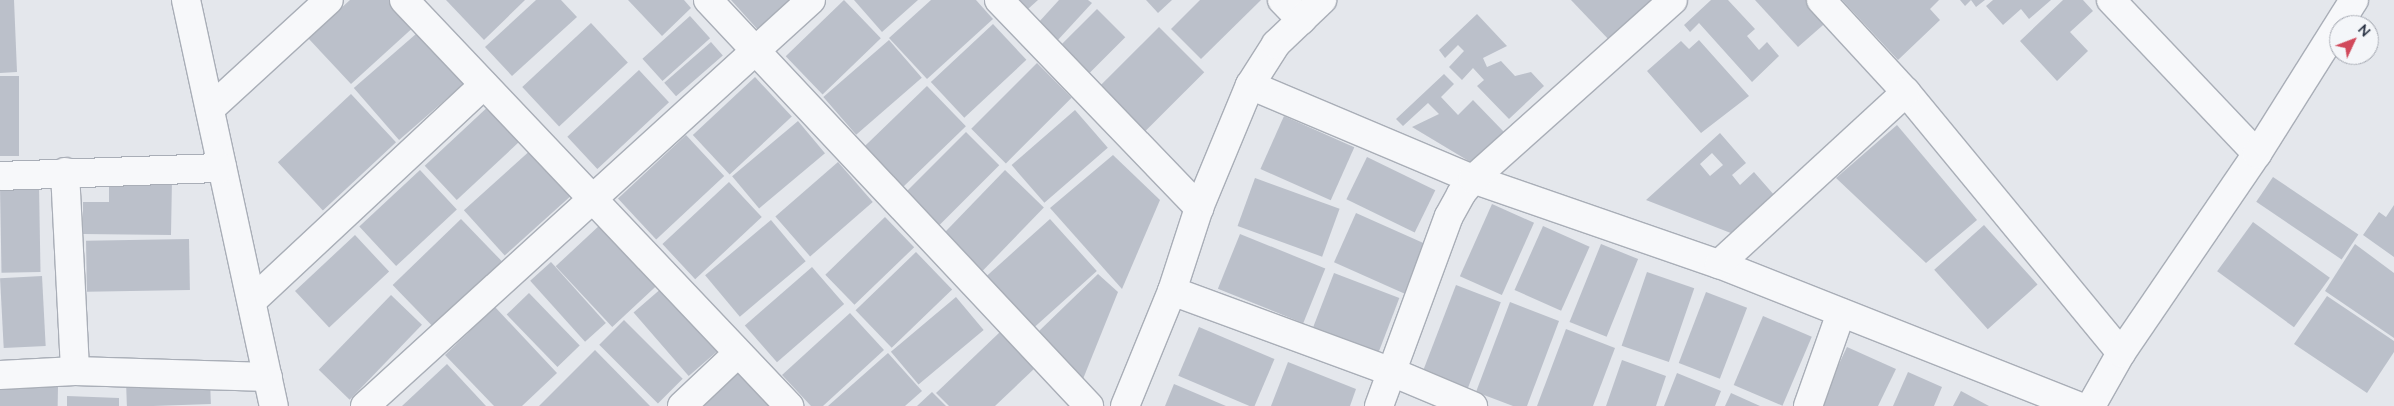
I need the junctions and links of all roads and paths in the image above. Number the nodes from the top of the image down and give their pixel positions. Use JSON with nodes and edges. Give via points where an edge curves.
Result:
{"nodes":[{"id":1,"x":186,"y":0,"type":"edge"},
{"id":2,"x":330,"y":0,"type":"edge"},
{"id":3,"x":404,"y":0,"type":"edge"},
{"id":4,"x":708,"y":0,"type":"edge"},
{"id":5,"x":811,"y":0,"type":"edge"},
{"id":6,"x":999,"y":0,"type":"edge"},
{"id":7,"x":1282,"y":0,"type":"edge"},
{"id":8,"x":1322,"y":0,"type":"edge"},
{"id":9,"x":1673,"y":0,"type":"edge"},
{"id":10,"x":1821,"y":0,"type":"edge"},
{"id":11,"x":2111,"y":0,"type":"edge"},
{"id":12,"x":2354,"y":0,"type":"edge"},
{"id":13,"x":1301,"y":20,"type":"junction"},
{"id":14,"x":755,"y":51,"type":"junction"},
{"id":15,"x":484,"y":85,"type":"junction"},
{"id":16,"x":1250,"y":85,"type":"junction"},
{"id":17,"x":1906,"y":92,"type":"junction"},
{"id":18,"x":210,"y":109,"type":"junction"},
{"id":19,"x":2257,"y":154,"type":"junction"},
{"id":20,"x":222,"y":168,"type":"junction"},
{"id":21,"x":65,"y":172,"type":"junction"},
{"id":22,"x":0,"y":176,"type":"edge"},
{"id":23,"x":1473,"y":179,"type":"junction"},
{"id":24,"x":592,"y":199,"type":"junction"},
{"id":25,"x":1199,"y":208,"type":"junction"},
{"id":26,"x":1719,"y":264,"type":"junction"},
{"id":27,"x":1172,"y":292,"type":"junction"},
{"id":28,"x":252,"y":301,"type":"junction"},
{"id":29,"x":1841,"y":312,"type":"junction"},
{"id":30,"x":738,"y":353,"type":"junction"},
{"id":31,"x":2121,"y":353,"type":"junction"},
{"id":32,"x":75,"y":371,"type":"junction"},
{"id":33,"x":1392,"y":372,"type":"junction"},
{"id":34,"x":0,"y":375,"type":"edge"},
{"id":35,"x":268,"y":377,"type":"junction"},
{"id":36,"x":274,"y":406,"type":"edge"},
{"id":37,"x":365,"y":406,"type":"edge"},
{"id":38,"x":682,"y":406,"type":"edge"},
{"id":39,"x":789,"y":406,"type":"edge"},
{"id":40,"x":1089,"y":406,"type":"edge"},
{"id":41,"x":1125,"y":406,"type":"edge"},
{"id":42,"x":1379,"y":406,"type":"edge"},
{"id":43,"x":1473,"y":406,"type":"edge"},
{"id":44,"x":1808,"y":406,"type":"edge"},
{"id":45,"x":2078,"y":406,"type":"edge"},
{"id":46,"x":2092,"y":406,"type":"edge"}],
"edges":[{"from":1,"to":18,"type":"street"},
{"from":2,"to":18,"type":"street"},
{"from":3,"to":15,"type":"street"},
{"from":4,"to":14,"type":"street"},
{"from":5,"to":14,"type":"street"},
{"from":6,"to":25,"type":"street"},
{"from":7,"to":13,"type":"street"},
{"from":8,"to":13,"type":"street"},
{"from":9,"to":23,"type":"street"},
{"from":10,"to":17,"type":"street"},
{"from":11,"to":19,"type":"street"},
{"from":12,"to":19,"type":"street"},
{"from":13,"to":16,"type":"street","via":[[1276,44]]},
{"from":14,"to":24,"type":"street"},
{"from":14,"to":40,"type":"street"},
{"from":15,"to":24,"type":"street"},
{"from":15,"to":28,"type":"street"},
{"from":16,"to":23,"type":"street"},
{"from":16,"to":25,"type":"street"},
{"from":17,"to":26,"type":"street"},
{"from":17,"to":31,"type":"street"},
{"from":18,"to":20,"type":"street"},
{"from":19,"to":31,"type":"street"},
{"from":20,"to":21,"type":"street"},
{"from":20,"to":28,"type":"street"},
{"from":21,"to":22,"type":"street"},
{"from":21,"to":32,"type":"street"},
{"from":23,"to":26,"type":"street"},
{"from":23,"to":33,"type":"street","via":[[1449,216]]},
{"from":24,"to":30,"type":"street"},
{"from":24,"to":37,"type":"street"},
{"from":25,"to":27,"type":"street"},
{"from":26,"to":29,"type":"street"},
{"from":27,"to":33,"type":"street"},
{"from":27,"to":41,"type":"street"},
{"from":28,"to":35,"type":"street"},
{"from":29,"to":44,"type":"street"},
{"from":29,"to":45,"type":"street"},
{"from":30,"to":38,"type":"street"},
{"from":30,"to":39,"type":"street"},
{"from":31,"to":46,"type":"street"},
{"from":32,"to":34,"type":"street"},
{"from":32,"to":35,"type":"street"},
{"from":33,"to":42,"type":"street"},
{"from":33,"to":43,"type":"street"},
{"from":35,"to":36,"type":"street"}]}
